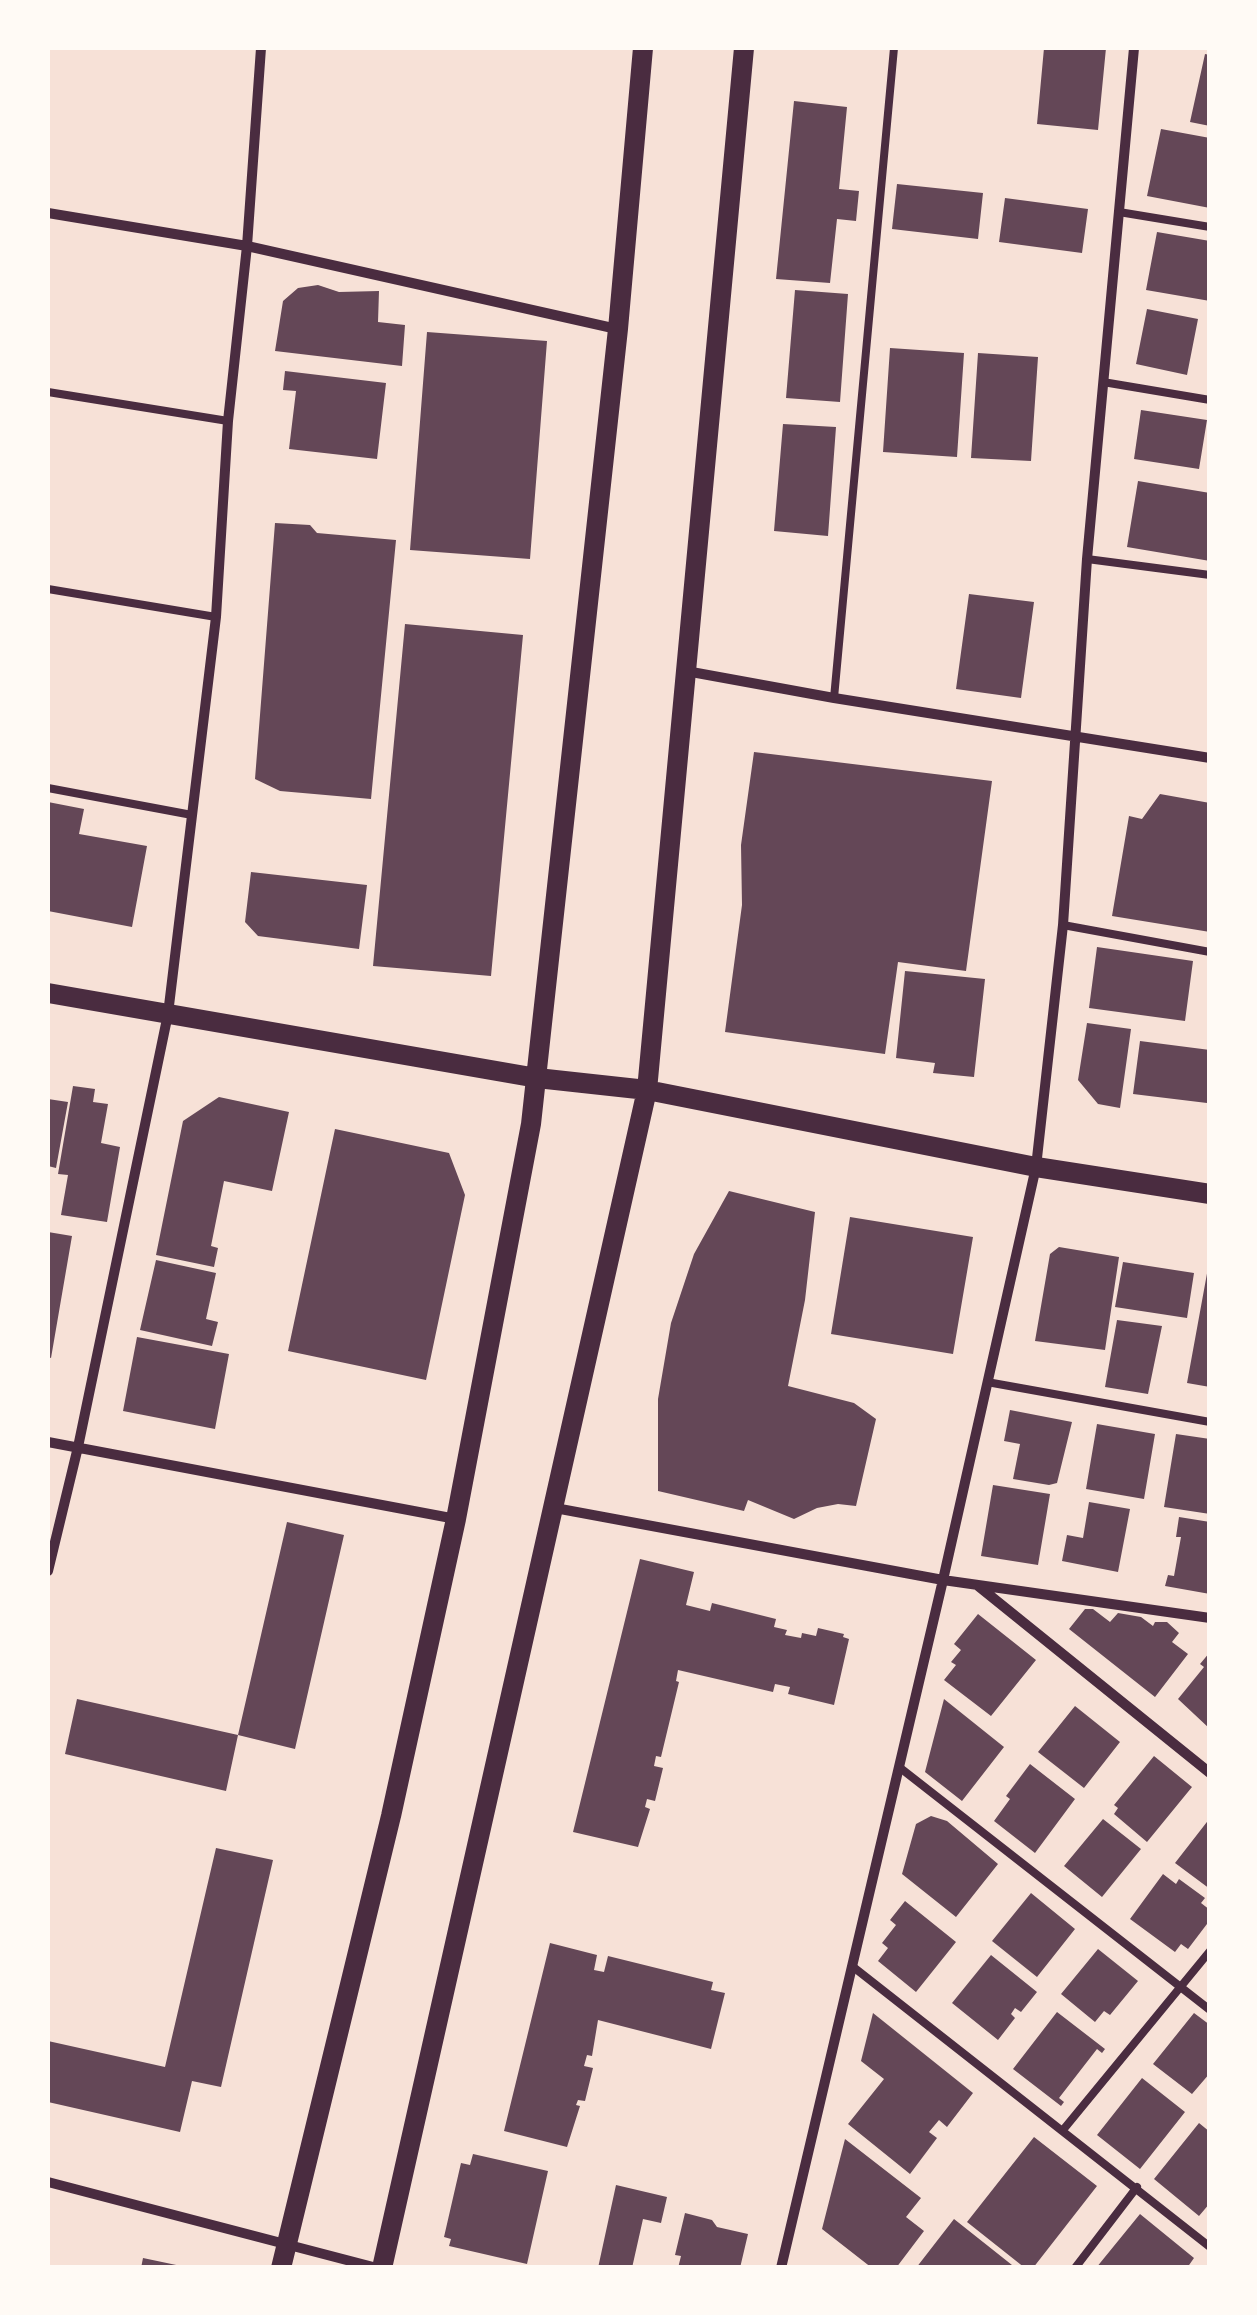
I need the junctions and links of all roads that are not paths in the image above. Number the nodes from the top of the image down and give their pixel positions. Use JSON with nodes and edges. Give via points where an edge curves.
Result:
{"nodes":[{"id":1,"x":261,"y":48,"type":"edge"},
{"id":2,"x":643,"y":48,"type":"edge"},
{"id":3,"x":744,"y":48,"type":"edge"},
{"id":4,"x":894,"y":48,"type":"edge"},
{"id":5,"x":1134,"y":48,"type":"edge"},
{"id":6,"x":1120,"y":212,"type":"junction"},
{"id":7,"x":48,"y":213,"type":"edge"},
{"id":8,"x":1210,"y":227,"type":"edge"},
{"id":9,"x":247,"y":246,"type":"junction"},
{"id":10,"x":618,"y":329,"type":"junction"},
{"id":11,"x":1103,"y":382,"type":"junction"},
{"id":12,"x":48,"y":392,"type":"edge"},
{"id":13,"x":1210,"y":400,"type":"edge"},
{"id":14,"x":228,"y":420,"type":"junction"},
{"id":15,"x":1087,"y":559,"type":"junction"},
{"id":16,"x":1210,"y":575,"type":"edge"},
{"id":17,"x":48,"y":589,"type":"edge"},
{"id":18,"x":216,"y":617,"type":"junction"},
{"id":19,"x":686,"y":671,"type":"junction"},
{"id":20,"x":834,"y":698,"type":"junction"},
{"id":21,"x":1078,"y":737,"type":"junction"},
{"id":22,"x":1210,"y":758,"type":"edge"},
{"id":23,"x":48,"y":788,"type":"edge"},
{"id":24,"x":192,"y":815,"type":"junction"},
{"id":25,"x":1063,"y":925,"type":"junction"},
{"id":26,"x":1210,"y":952,"type":"edge"},
{"id":27,"x":48,"y":994,"type":"edge"},
{"id":28,"x":168,"y":1014,"type":"junction"},
{"id":29,"x":537,"y":1078,"type":"junction"},
{"id":30,"x":647,"y":1090,"type":"junction"},
{"id":31,"x":1036,"y":1167,"type":"junction"},
{"id":32,"x":1210,"y":1194,"type":"edge"},
{"id":33,"x":987,"y":1382,"type":"junction"},
{"id":34,"x":1210,"y":1422,"type":"edge"},
{"id":35,"x":48,"y":1442,"type":"edge"},
{"id":36,"x":78,"y":1447,"type":"junction"},
{"id":37,"x":555,"y":1508,"type":"junction"},
{"id":38,"x":456,"y":1520,"type":"junction"},
{"id":39,"x":48,"y":1571,"type":"edge"},
{"id":40,"x":942,"y":1580,"type":"junction"},
{"id":41,"x":975,"y":1584,"type":"junction"},
{"id":42,"x":1207,"y":1619,"type":"edge"},
{"id":43,"x":899,"y":1767,"type":"junction"},
{"id":44,"x":1210,"y":1773,"type":"edge"},
{"id":45,"x":1210,"y":1951,"type":"edge"},
{"id":46,"x":852,"y":1966,"type":"junction"},
{"id":47,"x":1180,"y":1987,"type":"junction"},
{"id":48,"x":1210,"y":2010,"type":"edge"},
{"id":49,"x":1064,"y":2130,"type":"junction"},
{"id":50,"x":48,"y":2182,"type":"edge"},
{"id":51,"x":1137,"y":2187,"type":"junction"},
{"id":52,"x":286,"y":2243,"type":"junction"},
{"id":53,"x":1210,"y":2247,"type":"edge"},
{"id":54,"x":280,"y":2268,"type":"edge"},
{"id":55,"x":380,"y":2268,"type":"edge"},
{"id":56,"x":781,"y":2268,"type":"edge"},
{"id":57,"x":1075,"y":2268,"type":"edge"}],
"edges":[{"from":1,"to":9,"type":"street"},
{"from":2,"to":10,"type":"main road"},
{"from":3,"to":19,"type":"main road"},
{"from":4,"to":20,"type":"lane"},
{"from":5,"to":6,"type":"street"},
{"from":6,"to":8,"type":"lane"},
{"from":6,"to":11,"type":"street"},
{"from":7,"to":9,"type":"street"},
{"from":9,"to":10,"type":"street"},
{"from":9,"to":14,"type":"street"},
{"from":10,"to":29,"type":"main road"},
{"from":11,"to":13,"type":"lane"},
{"from":11,"to":15,"type":"street"},
{"from":12,"to":14,"type":"lane"},
{"from":14,"to":18,"type":"street"},
{"from":15,"to":16,"type":"lane"},
{"from":15,"to":21,"type":"street"},
{"from":17,"to":18,"type":"lane"},
{"from":18,"to":24,"type":"street"},
{"from":19,"to":20,"type":"street"},
{"from":19,"to":30,"type":"main road"},
{"from":20,"to":21,"type":"street"},
{"from":21,"to":22,"type":"street"},
{"from":21,"to":25,"type":"street"},
{"from":23,"to":24,"type":"lane"},
{"from":24,"to":28,"type":"street"},
{"from":25,"to":26,"type":"lane"},
{"from":25,"to":31,"type":"street"},
{"from":27,"to":28,"type":"main road"},
{"from":28,"to":29,"type":"main road"},
{"from":28,"to":36,"type":"street"},
{"from":29,"to":30,"type":"main road"},
{"from":29,"to":38,"type":"main road"},
{"from":30,"to":31,"type":"main road"},
{"from":30,"to":37,"type":"main road"},
{"from":31,"to":32,"type":"main road"},
{"from":31,"to":33,"type":"street"},
{"from":33,"to":34,"type":"lane"},
{"from":33,"to":40,"type":"street"},
{"from":35,"to":36,"type":"street"},
{"from":36,"to":38,"type":"street"},
{"from":36,"to":39,"type":"street"},
{"from":37,"to":40,"type":"street"},
{"from":37,"to":55,"type":"main road"},
{"from":38,"to":52,"type":"main road"},
{"from":40,"to":41,"type":"street"},
{"from":40,"to":43,"type":"street"},
{"from":41,"to":42,"type":"street"},
{"from":41,"to":44,"type":"street"},
{"from":43,"to":46,"type":"street"},
{"from":43,"to":47,"type":"lane"},
{"from":45,"to":47,"type":"lane"},
{"from":46,"to":49,"type":"lane"},
{"from":46,"to":56,"type":"street"},
{"from":47,"to":48,"type":"lane"},
{"from":47,"to":49,"type":"lane"},
{"from":49,"to":51,"type":"lane"},
{"from":50,"to":52,"type":"street"},
{"from":51,"to":53,"type":"lane"},
{"from":51,"to":57,"type":"lane"},
{"from":52,"to":54,"type":"main road"},
{"from":52,"to":55,"type":"street"}]}
